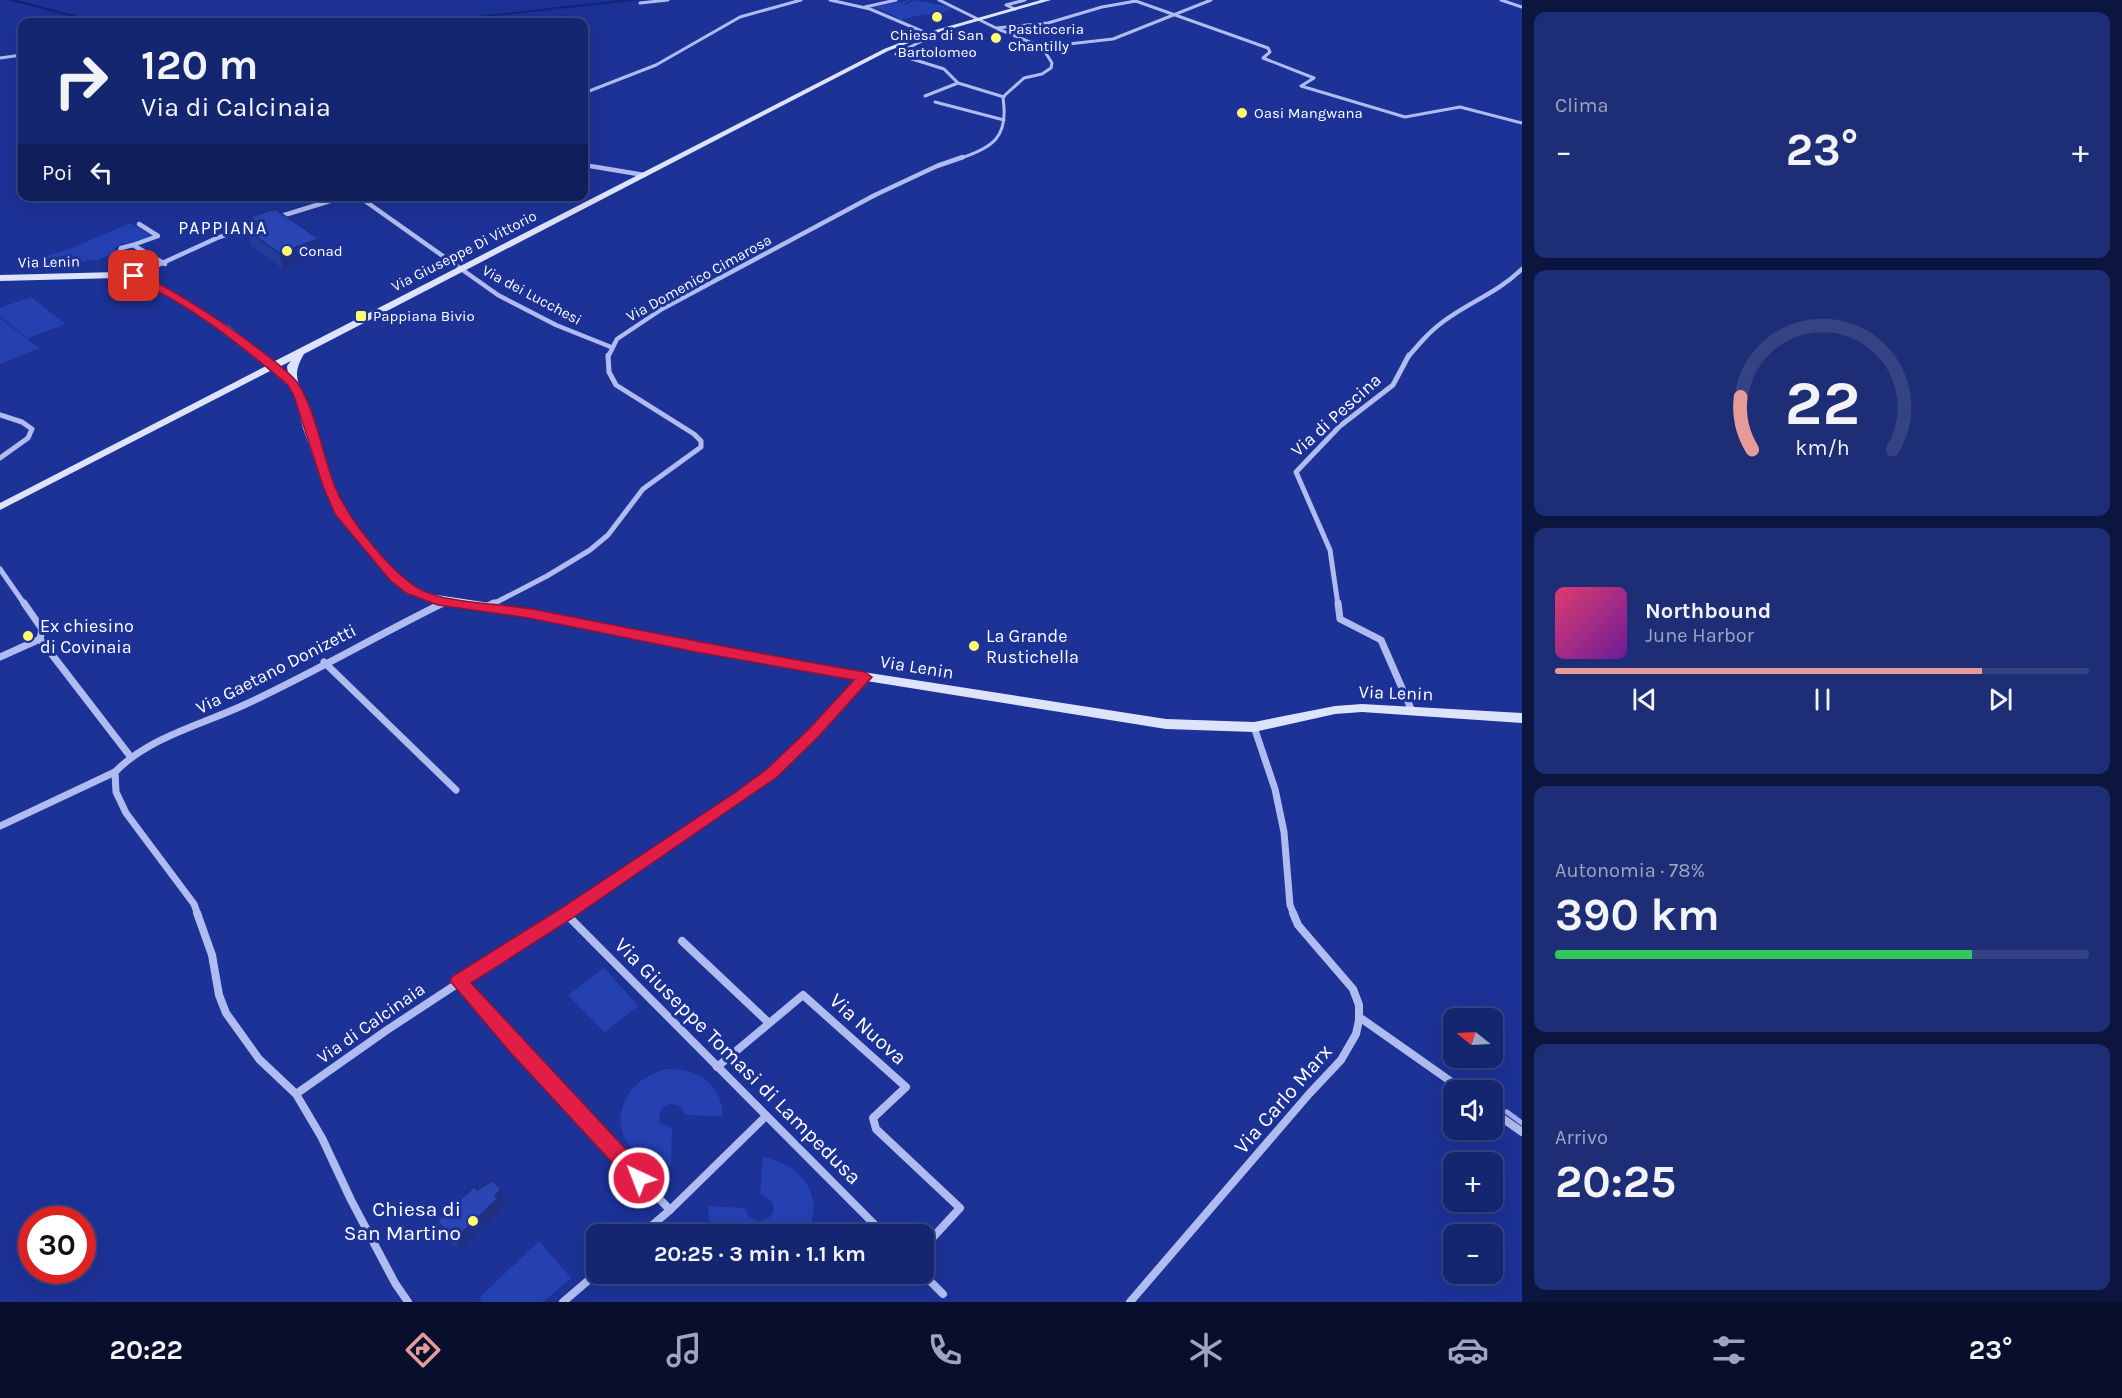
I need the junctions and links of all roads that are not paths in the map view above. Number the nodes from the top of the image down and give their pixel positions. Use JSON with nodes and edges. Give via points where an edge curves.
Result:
{"nodes":[{"id":1,"x":668,"y":0,"type":"edge"},
{"id":2,"x":801,"y":0,"type":"edge"},
{"id":3,"x":830,"y":0,"type":"edge"},
{"id":4,"x":896,"y":0,"type":"edge"},
{"id":5,"x":939,"y":0,"type":"edge"},
{"id":6,"x":1025,"y":0,"type":"edge"},
{"id":7,"x":1048,"y":0,"type":"edge"},
{"id":8,"x":1135,"y":0,"type":"edge"},
{"id":9,"x":1150,"y":0,"type":"edge"},
{"id":10,"x":1211,"y":0,"type":"edge"},
{"id":11,"x":1501,"y":0,"type":"edge"},
{"id":12,"x":1143,"y":2,"type":"junction"},
{"id":13,"x":640,"y":3,"type":"dead end"},
{"id":14,"x":1522,"y":7,"type":"edge"},
{"id":15,"x":862,"y":8,"type":"junction"},
{"id":16,"x":1015,"y":9,"type":"junction"},
{"id":17,"x":1174,"y":13,"type":"junction"},
{"id":18,"x":978,"y":20,"type":"junction"},
{"id":19,"x":996,"y":28,"type":"junction"},
{"id":20,"x":927,"y":34,"type":"junction"},
{"id":21,"x":1042,"y":47,"type":"junction"},
{"id":22,"x":18,"y":56,"type":"edge"},
{"id":23,"x":0,"y":58,"type":"edge"},
{"id":24,"x":958,"y":83,"type":"junction"},
{"id":25,"x":588,"y":92,"type":"edge"},
{"id":26,"x":925,"y":96,"type":"dead end"},
{"id":27,"x":1004,"y":96,"type":"junction"},
{"id":28,"x":934,"y":102,"type":"dead end"},
{"id":29,"x":1004,"y":120,"type":"junction"},
{"id":30,"x":1522,"y":123,"type":"edge"},
{"id":31,"x":588,"y":166,"type":"edge"},
{"id":32,"x":644,"y":176,"type":"junction"},
{"id":33,"x":330,"y":201,"type":"edge"},
{"id":34,"x":365,"y":201,"type":"edge"},
{"id":35,"x":275,"y":218,"type":"edge"},
{"id":36,"x":264,"y":222,"type":"edge"},
{"id":37,"x":139,"y":224,"type":"dead end"},
{"id":38,"x":133,"y":245,"type":"junction"},
{"id":39,"x":165,"y":264,"type":"junction"},
{"id":40,"x":462,"y":269,"type":"junction"},
{"id":41,"x":1522,"y":269,"type":"edge"},
{"id":42,"x":150,"y":270,"type":"junction"},
{"id":43,"x":134,"y":276,"type":"junction"},
{"id":44,"x":0,"y":278,"type":"edge"},
{"id":45,"x":611,"y":347,"type":"junction"},
{"id":46,"x":256,"y":352,"type":"junction"},
{"id":47,"x":300,"y":353,"type":"junction"},
{"id":48,"x":274,"y":366,"type":"junction"},
{"id":49,"x":241,"y":383,"type":"junction"},
{"id":50,"x":293,"y":383,"type":"junction"},
{"id":51,"x":0,"y":415,"type":"edge"},
{"id":52,"x":0,"y":458,"type":"edge"},
{"id":53,"x":0,"y":507,"type":"edge"},
{"id":54,"x":0,"y":569,"type":"edge"},
{"id":55,"x":445,"y":602,"type":"junction"},
{"id":56,"x":488,"y":606,"type":"junction"},
{"id":57,"x":40,"y":639,"type":"junction"},
{"id":58,"x":0,"y":657,"type":"edge"},
{"id":59,"x":324,"y":662,"type":"junction"},
{"id":60,"x":865,"y":677,"type":"junction"},
{"id":61,"x":1412,"y":711,"type":"junction"},
{"id":62,"x":1522,"y":718,"type":"edge"},
{"id":63,"x":1254,"y":727,"type":"junction"},
{"id":64,"x":130,"y":756,"type":"junction"},
{"id":65,"x":115,"y":772,"type":"junction"},
{"id":66,"x":456,"y":790,"type":"dead end"},
{"id":67,"x":0,"y":826,"type":"edge"},
{"id":68,"x":566,"y":914,"type":"junction"},
{"id":69,"x":682,"y":941,"type":"dead end"},
{"id":70,"x":459,"y":981,"type":"junction"},
{"id":71,"x":1362,"y":1018,"type":"junction"},
{"id":72,"x":769,"y":1023,"type":"junction"},
{"id":73,"x":717,"y":1067,"type":"junction"},
{"id":74,"x":1449,"y":1080,"type":"edge"},
{"id":75,"x":296,"y":1094,"type":"junction"},
{"id":76,"x":766,"y":1116,"type":"junction"},
{"id":77,"x":1503,"y":1119,"type":"edge"},
{"id":78,"x":1522,"y":1132,"type":"edge"},
{"id":79,"x":670,"y":1210,"type":"junction"},
{"id":80,"x":654,"y":1224,"type":"edge"},
{"id":81,"x":874,"y":1224,"type":"edge"},
{"id":82,"x":934,"y":1236,"type":"edge"},
{"id":83,"x":586,"y":1282,"type":"edge"},
{"id":84,"x":933,"y":1284,"type":"edge"},
{"id":85,"x":943,"y":1294,"type":"dead end"},
{"id":86,"x":408,"y":1302,"type":"edge"},
{"id":87,"x":563,"y":1302,"type":"edge"},
{"id":88,"x":1130,"y":1302,"type":"edge"}],
"edges":[{"from":1,"to":13,"type":"street"},
{"from":2,"to":25,"type":"street","via":[[740,17],[661,62]]},
{"from":3,"to":15,"type":"street"},
{"from":4,"to":15,"type":"street"},
{"from":5,"to":18,"type":"street"},
{"from":6,"to":16,"type":"street","via":[[1006,5]]},
{"from":7,"to":16,"type":"street","name":"Via Giuseppe Di Vittorio"},
{"from":8,"to":12,"type":"street"},
{"from":8,"to":19,"type":"street","via":[[1047,23]]},
{"from":9,"to":12,"type":"street"},
{"from":10,"to":17,"type":"street"},
{"from":11,"to":14,"type":"street"},
{"from":12,"to":17,"type":"street"},
{"from":15,"to":20,"type":"street"},
{"from":16,"to":18,"type":"street","name":"Via Giuseppe Di Vittorio"},
{"from":17,"to":21,"type":"street","via":[[1113,39]]},
{"from":17,"to":30,"type":"street","via":[[1268,48],[1270,52],[1263,58],[1314,78],[1301,86],[1405,117],[1460,107]]},
{"from":18,"to":19,"type":"street"},
{"from":18,"to":20,"type":"street","name":"Via Giuseppe Di Vittorio"},
{"from":19,"to":21,"type":"street"},
{"from":20,"to":24,"type":"street","via":[[927,39],[896,54],[944,69]]},
{"from":20,"to":32,"type":"street","name":"Via Giuseppe Di Vittorio","via":[[886,50]]},
{"from":21,"to":27,"type":"street","via":[[1052,63],[1050,70],[1023,79]]},
{"from":22,"to":23,"type":"street"},
{"from":24,"to":26,"type":"street"},
{"from":24,"to":27,"type":"street"},
{"from":27,"to":29,"type":"street","name":"Via Domenico Cimarosa"},
{"from":28,"to":29,"type":"street"},
{"from":29,"to":45,"type":"street","name":"Via Domenico Cimarosa","via":[[1000,136],[986,148],[850,207],[643,321]]},
{"from":31,"to":32,"type":"street"},
{"from":32,"to":40,"type":"street","name":"Via Giuseppe Di Vittorio"},
{"from":33,"to":35,"type":"street"},
{"from":34,"to":40,"type":"street","name":"Via dei Lucchesi"},
{"from":36,"to":39,"type":"street","via":[[217,238]]},
{"from":37,"to":38,"type":"street","via":[[158,236]]},
{"from":38,"to":39,"type":"street"},
{"from":38,"to":42,"type":"street","via":[[120,251]]},
{"from":39,"to":42,"type":"street"},
{"from":40,"to":45,"type":"street","name":"Via dei Lucchesi","via":[[528,310]]},
{"from":40,"to":47,"type":"street","name":"Via Giuseppe Di Vittorio"},
{"from":41,"to":61,"type":"street","name":"Via di Pescina","via":[[1505,285],[1445,320],[1421,341],[1393,385],[1340,426],[1296,472],[1330,550],[1340,620],[1381,640]]},
{"from":42,"to":43,"type":"street"},
{"from":43,"to":44,"type":"street","name":"Via Lenin"},
{"from":43,"to":46,"type":"street","name":"Via Lenin","via":[[189,305]]},
{"from":45,"to":56,"type":"street","via":[[608,369],[616,386],[694,434],[701,447],[645,487],[617,527],[602,541],[551,574]]},
{"from":46,"to":47,"type":"street","via":[[274,356]]},
{"from":46,"to":48,"type":"street","name":"Via Lenin"},
{"from":46,"to":49,"type":"street","via":[[254,367]]},
{"from":47,"to":48,"type":"street","name":"Via Giuseppe Di Vittorio"},
{"from":47,"to":50,"type":"street","via":[[291,366]]},
{"from":48,"to":49,"type":"street","name":"Via Giuseppe Di Vittorio"},
{"from":48,"to":50,"type":"street","name":"Via Lenin"},
{"from":49,"to":50,"type":"street","via":[[271,377]]},
{"from":49,"to":53,"type":"street","name":"Via Giuseppe Di Vittorio"},
{"from":50,"to":55,"type":"street","name":"Via Lenin","via":[[341,514],[402,584],[420,595]]},
{"from":51,"to":52,"type":"street","via":[[32,429],[28,438]]},
{"from":54,"to":57,"type":"street","via":[[42,629]]},
{"from":55,"to":56,"type":"street","name":"Via Lenin"},
{"from":55,"to":59,"type":"street","name":"Via Gaetano Donizetti"},
{"from":56,"to":60,"type":"street","name":"Via Lenin"},
{"from":57,"to":58,"type":"street"},
{"from":57,"to":64,"type":"street"},
{"from":59,"to":64,"type":"street","name":"Via Gaetano Donizetti","via":[[244,705]]},
{"from":59,"to":66,"type":"street"},
{"from":60,"to":63,"type":"street","name":"Via Lenin","via":[[1134,720]]},
{"from":60,"to":68,"type":"street","name":"Via di Calcinaia","via":[[772,773]]},
{"from":61,"to":62,"type":"street","name":"Via Lenin"},
{"from":61,"to":63,"type":"street","name":"Via Lenin","via":[[1335,710]]},
{"from":63,"to":71,"type":"street","via":[[1275,789],[1284,832],[1290,905],[1298,925],[1353,989]]},
{"from":64,"to":65,"type":"street","name":"Via Gaetano Donizetti"},
{"from":65,"to":67,"type":"street"},
{"from":65,"to":75,"type":"street","via":[[116,792],[126,813],[194,904],[226,1013],[259,1059]]},
{"from":68,"to":70,"type":"street","name":"Via di Calcinaia"},
{"from":68,"to":73,"type":"street","name":"Via Giuseppe Tomasi di Lampedusa"},
{"from":69,"to":72,"type":"street"},
{"from":70,"to":75,"type":"street","name":"Via di Calcinaia"},
{"from":70,"to":79,"type":"street"},
{"from":71,"to":74,"type":"street"},
{"from":71,"to":88,"type":"street","name":"Via Carlo Marx","via":[[1338,1065]]},
{"from":72,"to":73,"type":"street","name":"Via Nuova"},
{"from":72,"to":82,"type":"street","name":"Via Nuova","via":[[803,995],[906,1087],[873,1118],[876,1129],[960,1208]]},
{"from":73,"to":76,"type":"street","name":"Via Giuseppe Tomasi di Lampedusa"},
{"from":75,"to":86,"type":"street"},
{"from":76,"to":79,"type":"street"},
{"from":76,"to":81,"type":"street","name":"Via Giuseppe Tomasi di Lampedusa"},
{"from":77,"to":78,"type":"street"},
{"from":79,"to":80,"type":"street"},
{"from":83,"to":87,"type":"street"},
{"from":84,"to":85,"type":"street"}]}
